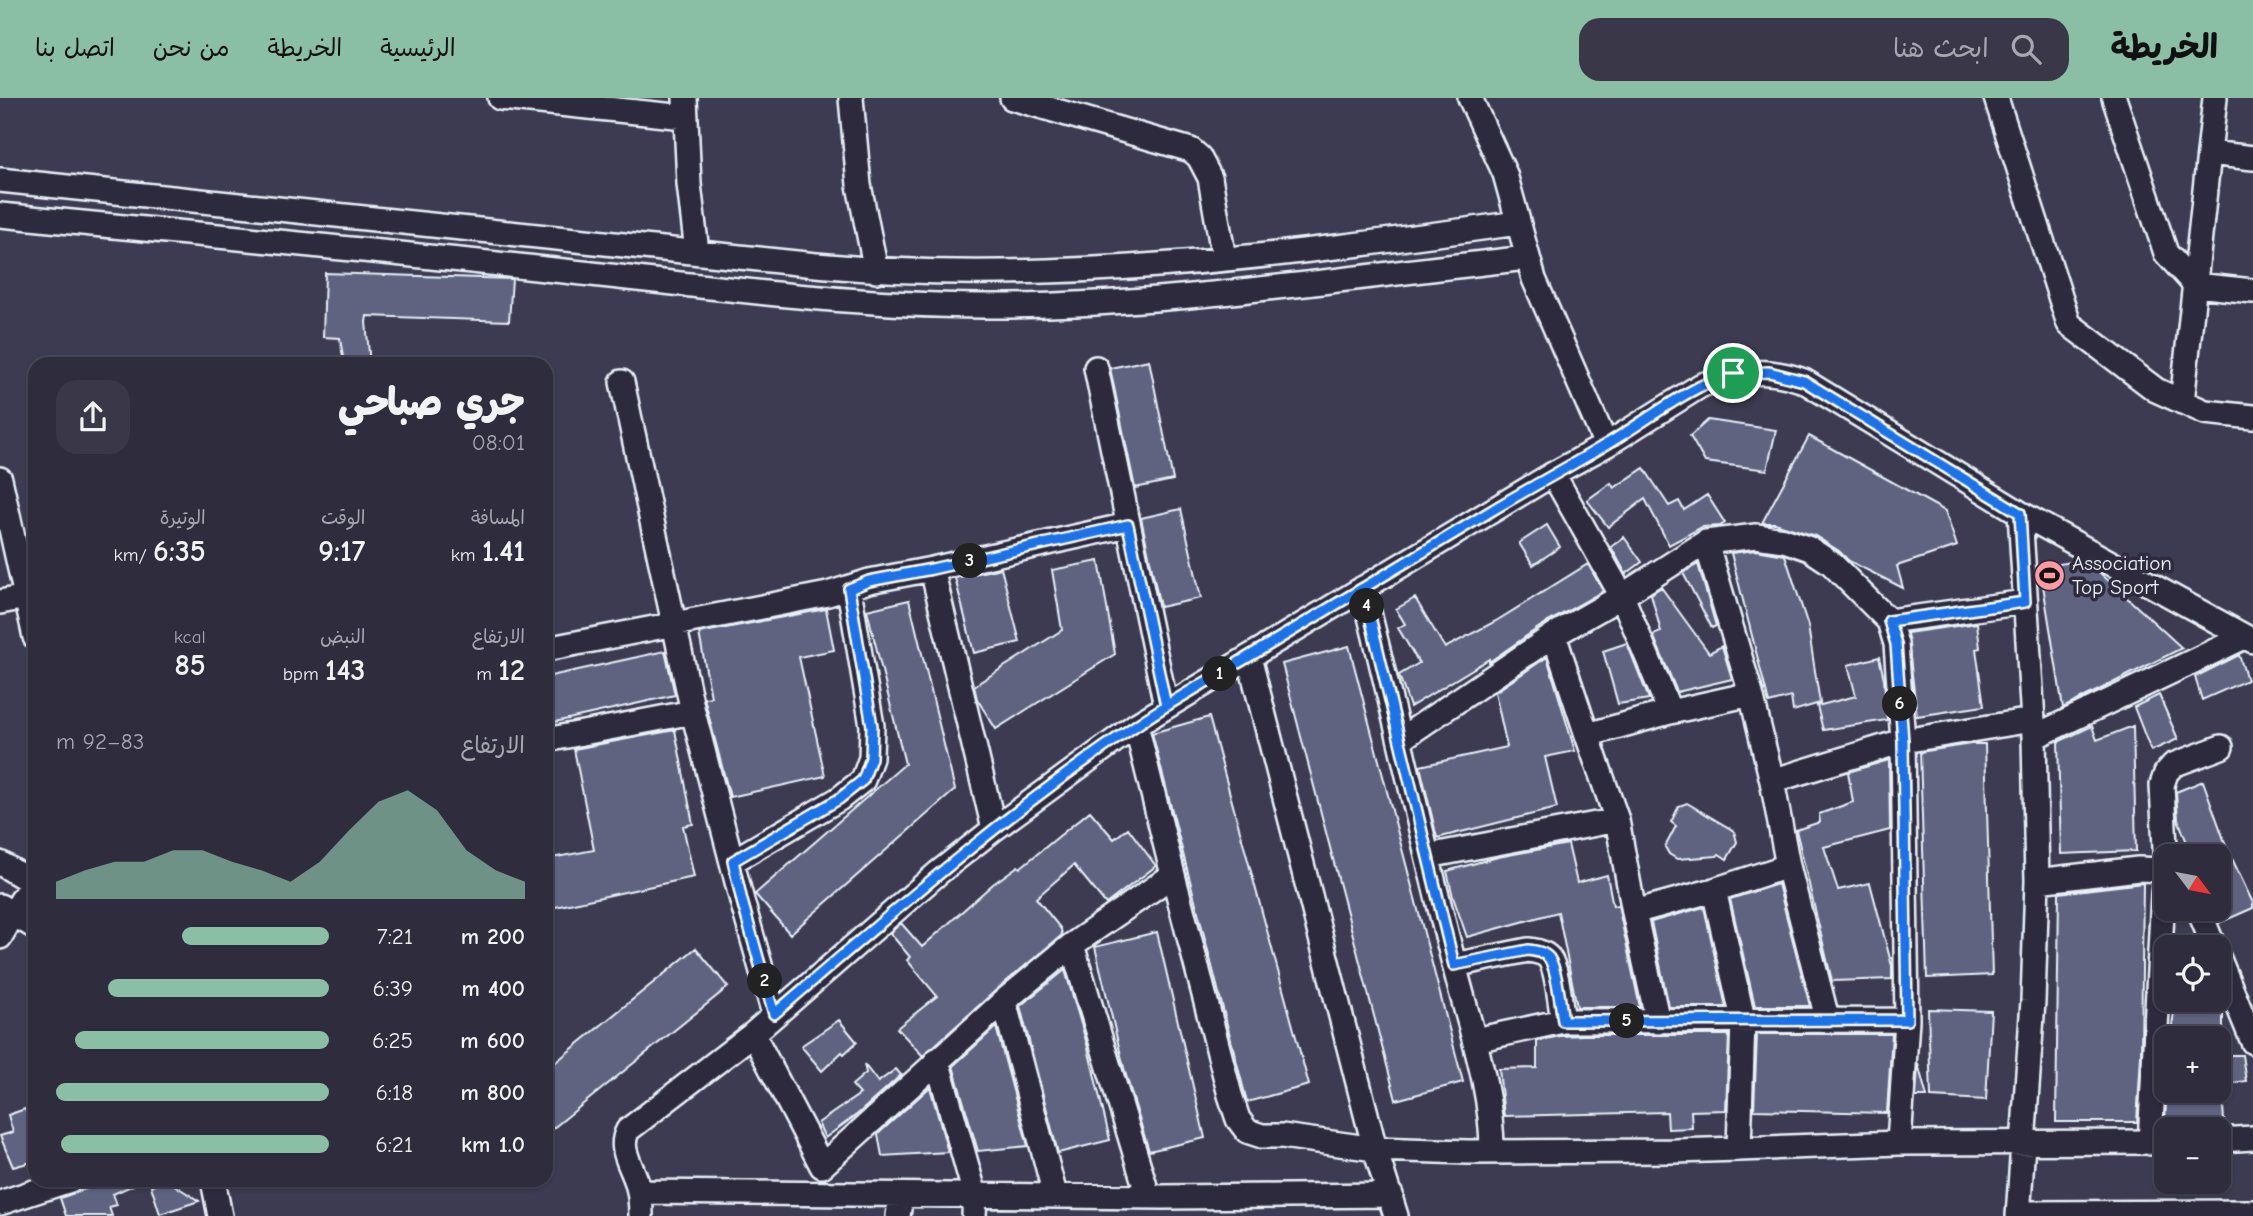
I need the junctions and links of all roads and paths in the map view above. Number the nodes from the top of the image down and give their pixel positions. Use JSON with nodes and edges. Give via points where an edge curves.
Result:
{"nodes":[{"id":1,"x":500,"y":98,"type":"edge"},
{"id":2,"x":851,"y":98,"type":"edge"},
{"id":3,"x":1012,"y":98,"type":"edge"},
{"id":4,"x":1470,"y":98,"type":"edge"},
{"id":5,"x":1996,"y":98,"type":"edge"},
{"id":6,"x":2114,"y":98,"type":"edge"},
{"id":7,"x":2215,"y":98,"type":"edge"},
{"id":8,"x":685,"y":107,"type":"edge"},
{"id":9,"x":2209,"y":153,"type":"junction"},
{"id":10,"x":2253,"y":158,"type":"edge"},
{"id":11,"x":0,"y":180,"type":"edge"},
{"id":12,"x":0,"y":215,"type":"edge"},
{"id":13,"x":1518,"y":223,"type":"junction"},
{"id":14,"x":697,"y":252,"type":"junction"},
{"id":15,"x":1528,"y":258,"type":"junction"},
{"id":16,"x":1224,"y":259,"type":"junction"},
{"id":17,"x":876,"y":271,"type":"junction"},
{"id":18,"x":2195,"y":285,"type":"junction"},
{"id":19,"x":2253,"y":291,"type":"edge"},
{"id":20,"x":1096,"y":368,"type":"dead end"},
{"id":21,"x":622,"y":382,"type":"dead end"},
{"id":22,"x":2182,"y":402,"type":"junction"},
{"id":23,"x":2253,"y":417,"type":"edge"},
{"id":24,"x":1606,"y":445,"type":"junction"},
{"id":25,"x":1553,"y":474,"type":"junction"},
{"id":26,"x":0,"y":479,"type":"edge"},
{"id":27,"x":2020,"y":513,"type":"junction"},
{"id":28,"x":1128,"y":525,"type":"junction"},
{"id":29,"x":1706,"y":542,"type":"junction"},
{"id":30,"x":932,"y":569,"type":"junction"},
{"id":31,"x":1363,"y":588,"type":"junction"},
{"id":32,"x":849,"y":589,"type":"junction"},
{"id":33,"x":1622,"y":596,"type":"junction"},
{"id":34,"x":26,"y":597,"type":"junction"},
{"id":35,"x":0,"y":602,"type":"edge"},
{"id":36,"x":2025,"y":602,"type":"junction"},
{"id":37,"x":28,"y":606,"type":"edge"},
{"id":38,"x":1889,"y":621,"type":"junction"},
{"id":39,"x":675,"y":622,"type":"junction"},
{"id":40,"x":1554,"y":635,"type":"junction"},
{"id":41,"x":2249,"y":639,"type":"edge"},
{"id":42,"x":553,"y":648,"type":"edge"},
{"id":43,"x":1249,"y":657,"type":"junction"},
{"id":44,"x":1751,"y":694,"type":"junction"},
{"id":45,"x":1166,"y":706,"type":"junction"},
{"id":46,"x":693,"y":712,"type":"junction"},
{"id":47,"x":1670,"y":712,"type":"junction"},
{"id":48,"x":1136,"y":725,"type":"junction"},
{"id":49,"x":2033,"y":729,"type":"junction"},
{"id":50,"x":1587,"y":735,"type":"junction"},
{"id":51,"x":553,"y":739,"type":"edge"},
{"id":52,"x":1401,"y":739,"type":"junction"},
{"id":53,"x":1903,"y":741,"type":"junction"},
{"id":54,"x":2221,"y":747,"type":"dead end"},
{"id":55,"x":1772,"y":781,"type":"junction"},
{"id":56,"x":1617,"y":820,"type":"junction"},
{"id":57,"x":993,"y":829,"type":"junction"},
{"id":58,"x":2165,"y":844,"type":"edge"},
{"id":59,"x":1428,"y":856,"type":"junction"},
{"id":60,"x":733,"y":861,"type":"junction"},
{"id":61,"x":0,"y":863,"type":"edge"},
{"id":62,"x":1788,"y":866,"type":"junction"},
{"id":63,"x":2154,"y":870,"type":"edge"},
{"id":64,"x":1172,"y":874,"type":"junction"},
{"id":65,"x":28,"y":878,"type":"edge"},
{"id":66,"x":2037,"y":881,"type":"junction"},
{"id":67,"x":28,"y":887,"type":"edge"},
{"id":68,"x":1714,"y":890,"type":"junction"},
{"id":69,"x":7,"y":910,"type":"edge"},
{"id":70,"x":1634,"y":912,"type":"junction"},
{"id":71,"x":2162,"y":921,"type":"edge"},
{"id":72,"x":28,"y":923,"type":"edge"},
{"id":73,"x":0,"y":937,"type":"edge"},
{"id":74,"x":1072,"y":945,"type":"junction"},
{"id":75,"x":1454,"y":965,"type":"junction"},
{"id":76,"x":2231,"y":988,"type":"edge"},
{"id":77,"x":1004,"y":1002,"type":"junction"},
{"id":78,"x":774,"y":1014,"type":"junction"},
{"id":79,"x":1827,"y":1018,"type":"junction"},
{"id":80,"x":1743,"y":1019,"type":"junction"},
{"id":81,"x":1907,"y":1020,"type":"junction"},
{"id":82,"x":1563,"y":1021,"type":"junction"},
{"id":83,"x":1658,"y":1022,"type":"junction"},
{"id":84,"x":753,"y":1034,"type":"junction"},
{"id":85,"x":1475,"y":1040,"type":"junction"},
{"id":86,"x":2253,"y":1042,"type":"edge"},
{"id":87,"x":937,"y":1060,"type":"junction"},
{"id":88,"x":2158,"y":1117,"type":"edge"},
{"id":89,"x":2253,"y":1138,"type":"edge"},
{"id":90,"x":2231,"y":1139,"type":"edge"},
{"id":91,"x":1899,"y":1143,"type":"junction"},
{"id":92,"x":2022,"y":1143,"type":"junction"},
{"id":93,"x":2154,"y":1143,"type":"edge"},
{"id":94,"x":1375,"y":1149,"type":"junction"},
{"id":95,"x":1739,"y":1149,"type":"junction"},
{"id":96,"x":1492,"y":1151,"type":"junction"},
{"id":97,"x":822,"y":1166,"type":"junction"},
{"id":98,"x":49,"y":1187,"type":"edge"},
{"id":99,"x":214,"y":1187,"type":"edge"},
{"id":100,"x":639,"y":1192,"type":"junction"},
{"id":101,"x":1055,"y":1195,"type":"junction"},
{"id":102,"x":1111,"y":1196,"type":"junction"},
{"id":103,"x":1148,"y":1196,"type":"junction"},
{"id":104,"x":1211,"y":1196,"type":"junction"},
{"id":105,"x":0,"y":1203,"type":"edge"},
{"id":106,"x":900,"y":1205,"type":"edge"},
{"id":107,"x":819,"y":1206,"type":"edge"},
{"id":108,"x":974,"y":1206,"type":"edge"},
{"id":109,"x":1394,"y":1206,"type":"edge"},
{"id":110,"x":2253,"y":1212,"type":"edge"},
{"id":111,"x":2157,"y":1214,"type":"edge"},
{"id":112,"x":2019,"y":1215,"type":"edge"},
{"id":113,"x":220,"y":1216,"type":"edge"},
{"id":114,"x":640,"y":1216,"type":"edge"},
{"id":115,"x":1100,"y":1216,"type":"edge"},
{"id":116,"x":1186,"y":1216,"type":"edge"}],
"edges":[{"from":1,"to":8,"type":"street"},
{"from":2,"to":17,"type":"street","via":[[859,185]]},
{"from":3,"to":16,"type":"street","via":[[1191,150],[1209,178]]},
{"from":4,"to":13,"type":"street","via":[[1505,174]]},
{"from":5,"to":22,"type":"street","via":[[2069,324],[2156,390]]},
{"from":6,"to":18,"type":"street","via":[[2166,253]]},
{"from":7,"to":9,"type":"street"},
{"from":8,"to":14,"type":"street"},
{"from":9,"to":10,"type":"street"},
{"from":9,"to":18,"type":"street"},
{"from":11,"to":14,"type":"street"},
{"from":12,"to":15,"type":"street","via":[[900,304],[1063,305],[1192,298]]},
{"from":13,"to":15,"type":"street"},
{"from":13,"to":16,"type":"street","via":[[1313,252]]},
{"from":14,"to":17,"type":"street"},
{"from":15,"to":24,"type":"street"},
{"from":16,"to":17,"type":"street","via":[[1050,272]]},
{"from":18,"to":19,"type":"street"},
{"from":18,"to":22,"type":"street"},
{"from":20,"to":28,"type":"street"},
{"from":21,"to":39,"type":"street"},
{"from":22,"to":23,"type":"street","via":[[2205,412]]},
{"from":24,"to":25,"type":"street"},
{"from":24,"to":27,"type":"street","via":[[1716,378],[1769,372],[1804,381]]},
{"from":25,"to":31,"type":"street"},
{"from":25,"to":33,"type":"street"},
{"from":26,"to":34,"type":"street"},
{"from":27,"to":36,"type":"street"},
{"from":27,"to":41,"type":"street"},
{"from":28,"to":30,"type":"street"},
{"from":28,"to":45,"type":"street"},
{"from":29,"to":33,"type":"street"},
{"from":29,"to":38,"type":"street","via":[[1756,536],[1810,549]]},
{"from":29,"to":44,"type":"street"},
{"from":30,"to":32,"type":"street"},
{"from":30,"to":57,"type":"street"},
{"from":31,"to":43,"type":"street"},
{"from":31,"to":52,"type":"street"},
{"from":32,"to":39,"type":"street"},
{"from":32,"to":60,"type":"street","via":[[872,726],[871,758],[863,780]]},
{"from":33,"to":40,"type":"street"},
{"from":33,"to":47,"type":"street"},
{"from":34,"to":35,"type":"street"},
{"from":34,"to":37,"type":"street"},
{"from":36,"to":38,"type":"street"},
{"from":36,"to":49,"type":"street"},
{"from":38,"to":53,"type":"street","via":[[1896,644]]},
{"from":39,"to":42,"type":"street"},
{"from":39,"to":46,"type":"street"},
{"from":40,"to":50,"type":"street"},
{"from":40,"to":52,"type":"street"},
{"from":41,"to":49,"type":"street"},
{"from":43,"to":45,"type":"street"},
{"from":43,"to":94,"type":"street"},
{"from":44,"to":47,"type":"street"},
{"from":44,"to":55,"type":"street"},
{"from":45,"to":48,"type":"street"},
{"from":46,"to":51,"type":"street"},
{"from":46,"to":60,"type":"street"},
{"from":47,"to":50,"type":"street"},
{"from":48,"to":57,"type":"street"},
{"from":48,"to":64,"type":"street"},
{"from":49,"to":53,"type":"street"},
{"from":49,"to":66,"type":"street"},
{"from":50,"to":56,"type":"street"},
{"from":52,"to":59,"type":"street"},
{"from":53,"to":55,"type":"street"},
{"from":53,"to":81,"type":"street"},
{"from":54,"to":58,"type":"street","via":[[2173,765],[2166,773],[2162,785]]},
{"from":55,"to":62,"type":"street"},
{"from":56,"to":59,"type":"street"},
{"from":56,"to":70,"type":"street"},
{"from":57,"to":78,"type":"street"},
{"from":59,"to":75,"type":"street"},
{"from":60,"to":78,"type":"street"},
{"from":61,"to":65,"type":"street"},
{"from":62,"to":68,"type":"street"},
{"from":62,"to":79,"type":"street"},
{"from":63,"to":66,"type":"street"},
{"from":64,"to":74,"type":"street"},
{"from":64,"to":94,"type":"street","via":[[1238,1119],[1247,1130],[1262,1136]]},
{"from":66,"to":92,"type":"street"},
{"from":67,"to":69,"type":"street"},
{"from":68,"to":70,"type":"street"},
{"from":68,"to":80,"type":"street"},
{"from":69,"to":72,"type":"street"},
{"from":69,"to":73,"type":"street"},
{"from":70,"to":83,"type":"street"},
{"from":71,"to":88,"type":"street"},
{"from":74,"to":77,"type":"street"},
{"from":74,"to":103,"type":"street"},
{"from":75,"to":82,"type":"street","via":[[1540,951],[1552,965]]},
{"from":75,"to":85,"type":"street"},
{"from":76,"to":86,"type":"street"},
{"from":77,"to":87,"type":"street"},
{"from":77,"to":101,"type":"street"},
{"from":78,"to":84,"type":"street"},
{"from":79,"to":80,"type":"street"},
{"from":79,"to":81,"type":"street"},
{"from":80,"to":83,"type":"street"},
{"from":80,"to":95,"type":"street"},
{"from":81,"to":91,"type":"street"},
{"from":82,"to":83,"type":"street"},
{"from":82,"to":85,"type":"street"},
{"from":84,"to":97,"type":"street"},
{"from":84,"to":100,"type":"street","via":[[628,1130],[624,1151]]},
{"from":85,"to":96,"type":"street","via":[[1492,1118]]},
{"from":87,"to":97,"type":"street"},
{"from":87,"to":108,"type":"street"},
{"from":89,"to":90,"type":"street"},
{"from":91,"to":92,"type":"street"},
{"from":91,"to":95,"type":"street"},
{"from":92,"to":93,"type":"street"},
{"from":92,"to":112,"type":"street"},
{"from":94,"to":96,"type":"street"},
{"from":94,"to":109,"type":"street"},
{"from":95,"to":96,"type":"street"},
{"from":97,"to":107,"type":"street"},
{"from":98,"to":105,"type":"street"},
{"from":99,"to":113,"type":"street"},
{"from":100,"to":107,"type":"street"},
{"from":100,"to":114,"type":"street"},
{"from":101,"to":102,"type":"street"},
{"from":101,"to":108,"type":"street"},
{"from":102,"to":103,"type":"street"},
{"from":102,"to":115,"type":"street"},
{"from":103,"to":104,"type":"street"},
{"from":104,"to":109,"type":"street"},
{"from":104,"to":116,"type":"street"},
{"from":106,"to":107,"type":"street"},
{"from":106,"to":108,"type":"street"},
{"from":110,"to":111,"type":"street"},
{"from":111,"to":112,"type":"street"}]}
